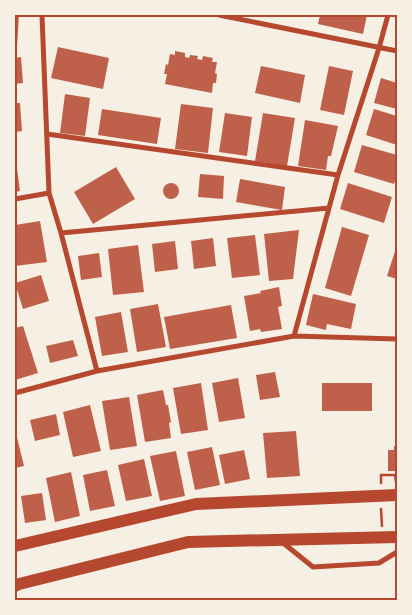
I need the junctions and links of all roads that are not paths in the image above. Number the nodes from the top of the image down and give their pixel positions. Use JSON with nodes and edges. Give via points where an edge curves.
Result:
{"nodes":[{"id":1,"x":42,"y":15,"type":"edge"},
{"id":2,"x":219,"y":15,"type":"edge"},
{"id":3,"x":388,"y":15,"type":"edge"},
{"id":4,"x":379,"y":48,"type":"junction"},
{"id":5,"x":397,"y":51,"type":"edge"},
{"id":6,"x":47,"y":134,"type":"junction"},
{"id":7,"x":338,"y":175,"type":"junction"},
{"id":8,"x":49,"y":193,"type":"junction"},
{"id":9,"x":15,"y":199,"type":"edge"},
{"id":10,"x":329,"y":208,"type":"junction"},
{"id":11,"x":61,"y":233,"type":"junction"},
{"id":12,"x":294,"y":336,"type":"junction"},
{"id":13,"x":397,"y":340,"type":"edge"},
{"id":14,"x":97,"y":371,"type":"junction"},
{"id":15,"x":15,"y":393,"type":"edge"},
{"id":16,"x":397,"y":495,"type":"edge"},
{"id":17,"x":397,"y":537,"type":"edge"},
{"id":18,"x":280,"y":540,"type":"junction"},
{"id":19,"x":15,"y":546,"type":"edge"},
{"id":20,"x":397,"y":552,"type":"edge"},
{"id":21,"x":15,"y":586,"type":"edge"}],
"edges":[{"from":1,"to":6,"type":"street"},
{"from":2,"to":4,"type":"street"},
{"from":3,"to":4,"type":"street"},
{"from":4,"to":5,"type":"street"},
{"from":4,"to":7,"type":"street"},
{"from":6,"to":7,"type":"street"},
{"from":6,"to":8,"type":"street"},
{"from":7,"to":10,"type":"street"},
{"from":8,"to":9,"type":"street"},
{"from":8,"to":11,"type":"street"},
{"from":10,"to":11,"type":"street"},
{"from":10,"to":12,"type":"street"},
{"from":11,"to":14,"type":"street"},
{"from":12,"to":13,"type":"street"},
{"from":12,"to":14,"type":"street"},
{"from":14,"to":15,"type":"street"},
{"from":16,"to":19,"type":"highway","via":[[196,504]]},
{"from":17,"to":18,"type":"highway"},
{"from":18,"to":20,"type":"street","via":[[312,567],[379,563]]},
{"from":18,"to":21,"type":"highway","via":[[188,542]]}]}
